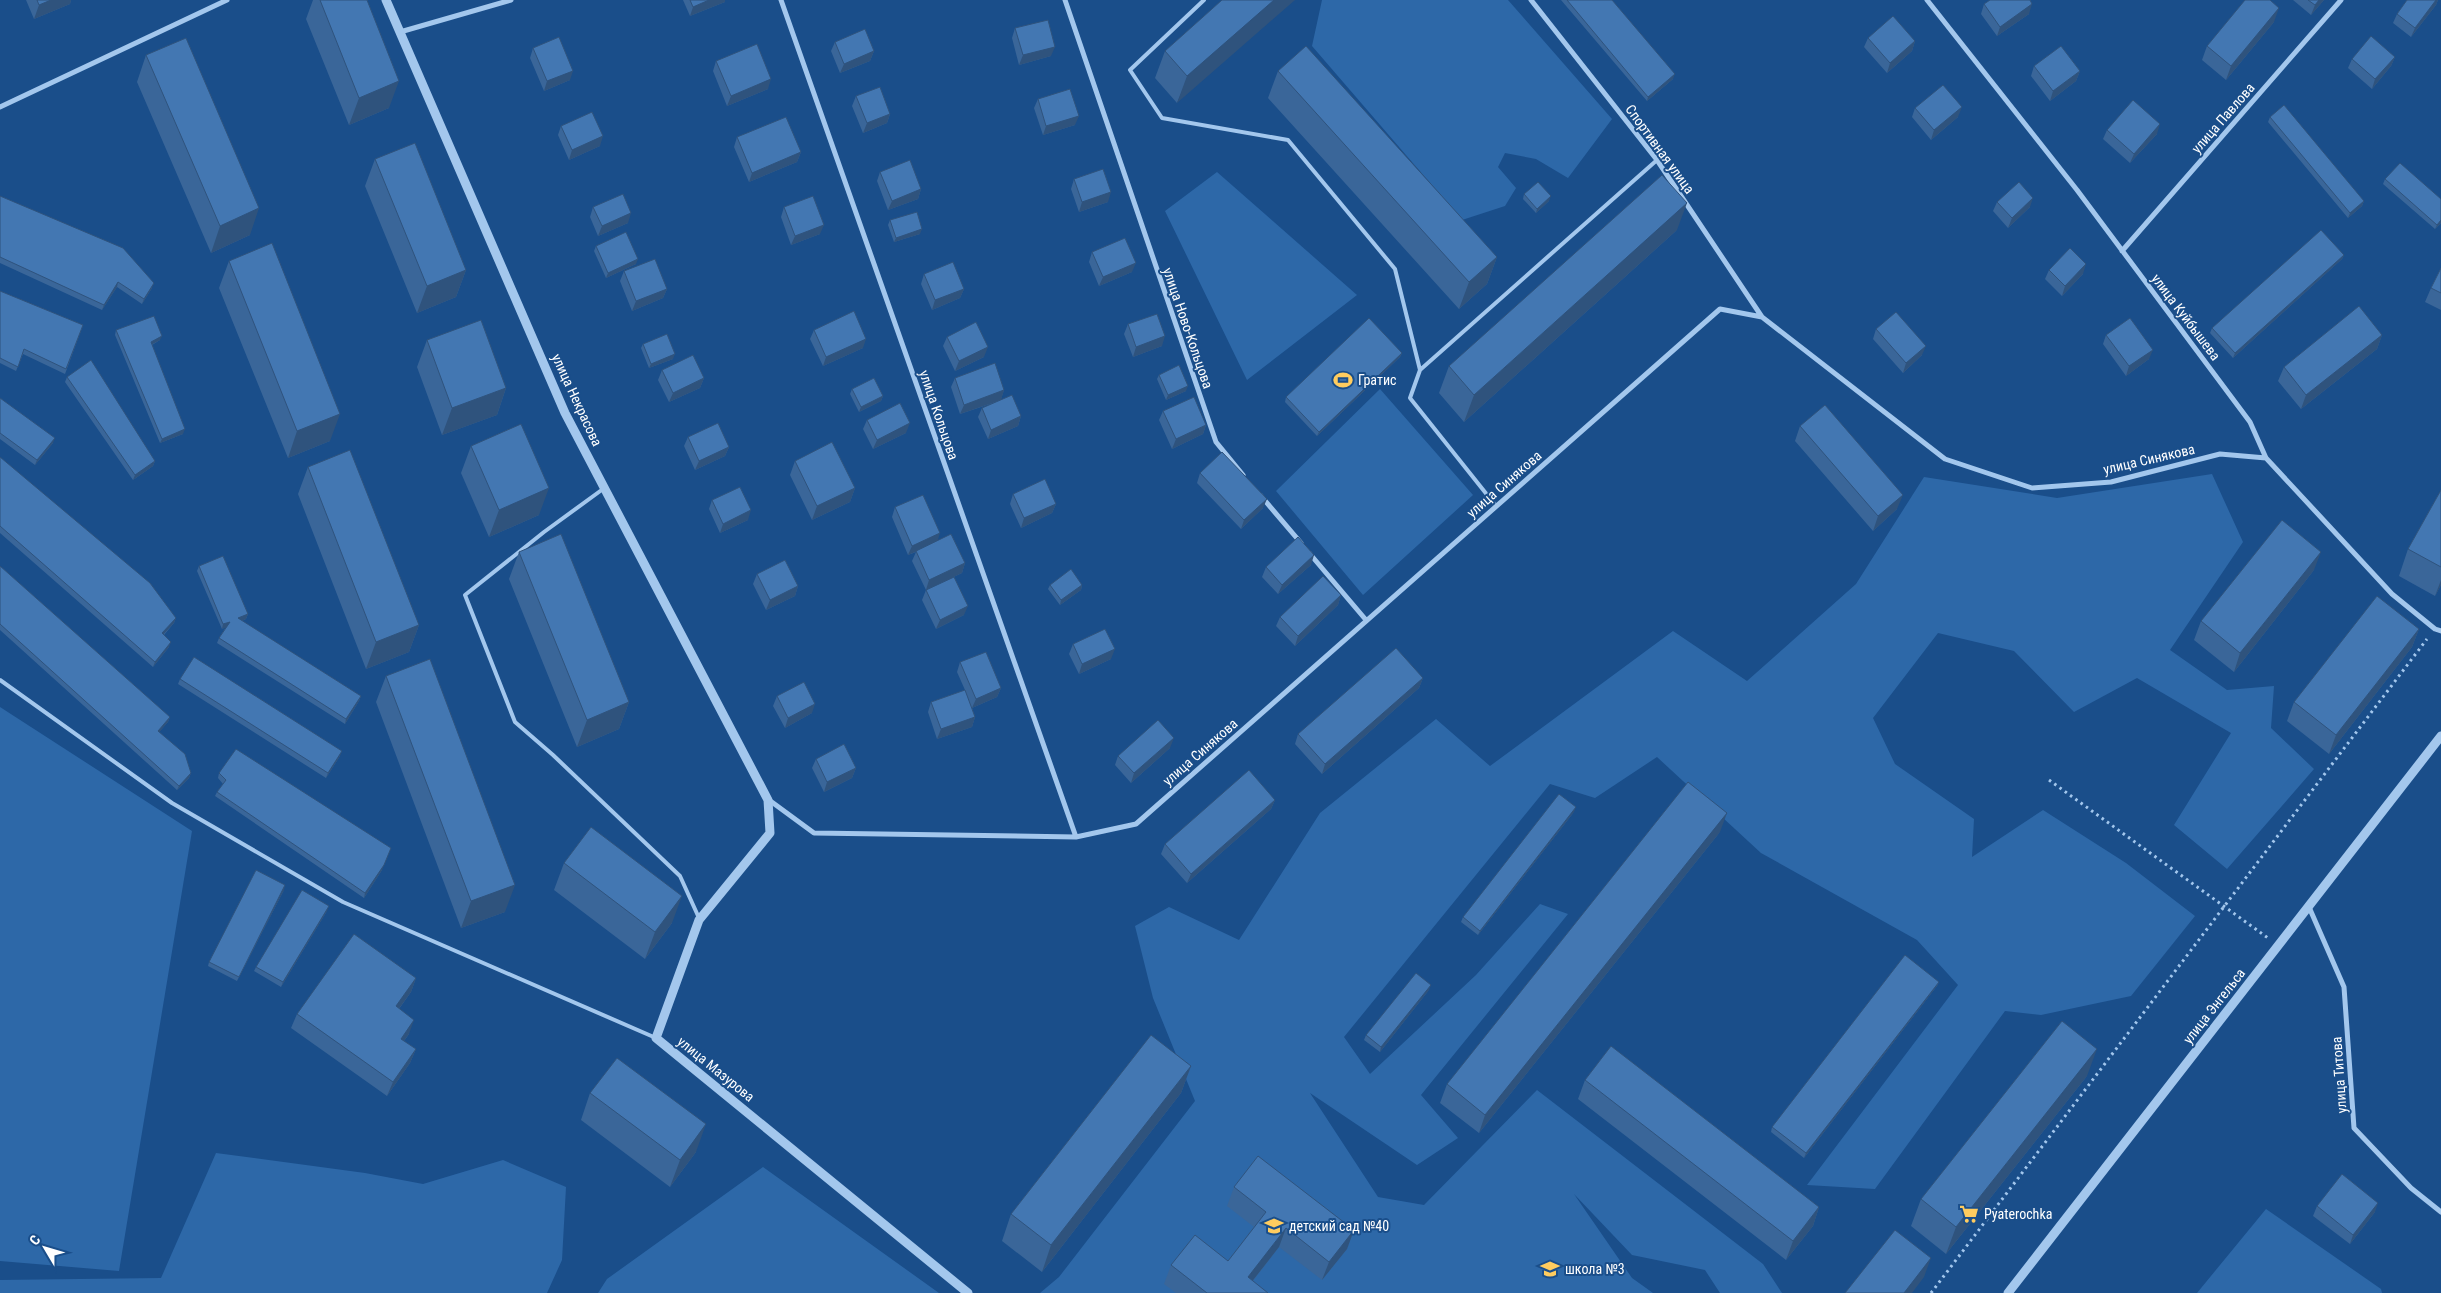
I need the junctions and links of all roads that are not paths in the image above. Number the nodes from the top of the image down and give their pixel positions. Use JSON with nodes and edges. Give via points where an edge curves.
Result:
{"nodes":[{"id":1,"x":227,"y":0,"type":"edge"},
{"id":2,"x":386,"y":0,"type":"edge"},
{"id":3,"x":511,"y":0,"type":"edge"},
{"id":4,"x":781,"y":0,"type":"edge"},
{"id":5,"x":1065,"y":0,"type":"edge"},
{"id":6,"x":1204,"y":0,"type":"edge"},
{"id":7,"x":1531,"y":0,"type":"edge"},
{"id":8,"x":1927,"y":0,"type":"edge"},
{"id":9,"x":2341,"y":0,"type":"edge"},
{"id":10,"x":400,"y":32,"type":"junction"},
{"id":11,"x":0,"y":107,"type":"edge"},
{"id":12,"x":1657,"y":160,"type":"junction"},
{"id":13,"x":2122,"y":251,"type":"junction"},
{"id":14,"x":1762,"y":317,"type":"junction"},
{"id":15,"x":1420,"y":370,"type":"junction"},
{"id":16,"x":2266,"y":458,"type":"junction"},
{"id":17,"x":1247,"y":480,"type":"edge"},
{"id":18,"x":604,"y":488,"type":"junction"},
{"id":19,"x":1260,"y":494,"type":"edge"},
{"id":20,"x":1496,"y":506,"type":"junction"},
{"id":21,"x":1366,"y":620,"type":"junction"},
{"id":22,"x":2441,"y":631,"type":"edge"},
{"id":23,"x":0,"y":680,"type":"edge"},
{"id":24,"x":2441,"y":736,"type":"edge"},
{"id":25,"x":768,"y":800,"type":"junction"},
{"id":26,"x":1076,"y":837,"type":"junction"},
{"id":27,"x":2309,"y":906,"type":"junction"},
{"id":28,"x":700,"y":920,"type":"junction"},
{"id":29,"x":656,"y":1038,"type":"junction"},
{"id":30,"x":2441,"y":1212,"type":"edge"},
{"id":31,"x":968,"y":1293,"type":"edge"},
{"id":32,"x":2008,"y":1293,"type":"edge"}],
"edges":[{"from":1,"to":11,"type":"street"},
{"from":2,"to":10,"type":"street","name":"улица Некрасова"},
{"from":3,"to":10,"type":"street"},
{"from":4,"to":26,"type":"street","name":"улица Кольцова"},
{"from":5,"to":17,"type":"street","name":"улица Ново-Кольцова","via":[[1216,442]]},
{"from":6,"to":15,"type":"lane","via":[[1130,70],[1162,118],[1288,140],[1395,269]]},
{"from":7,"to":12,"type":"street","name":"Спортивная улица"},
{"from":8,"to":13,"type":"street","name":"улица Куйбышева","via":[[2078,190]]},
{"from":9,"to":13,"type":"street","name":"улица Павлова"},
{"from":10,"to":18,"type":"street","name":"улица Некрасова","via":[[565,413]]},
{"from":12,"to":14,"type":"street","name":"Спортивная улица"},
{"from":12,"to":15,"type":"lane"},
{"from":13,"to":16,"type":"street","name":"улица Куйбышева","via":[[2250,422]]},
{"from":14,"to":16,"type":"street","name":"улица Синякова","via":[[1945,459],[2032,488],[2111,482],[2220,454]]},
{"from":14,"to":20,"type":"street","name":"улица Синякова","via":[[1720,309]]},
{"from":15,"to":20,"type":"lane","via":[[1410,398]]},
{"from":16,"to":22,"type":"street","name":"улица Куйбышева","via":[[2392,594]]},
{"from":18,"to":25,"type":"street","name":"улица Некрасова"},
{"from":18,"to":28,"type":"lane","via":[[465,595],[515,722],[680,876]]},
{"from":19,"to":21,"type":"street"},
{"from":20,"to":21,"type":"street","name":"улица Синякова"},
{"from":21,"to":26,"type":"street","name":"улица Синякова","via":[[1136,824]]},
{"from":23,"to":29,"type":"lane","via":[[172,803],[343,902]]},
{"from":24,"to":27,"type":"street","name":"улица Энгельса"},
{"from":25,"to":26,"type":"street","name":"улица Синякова","via":[[814,833]]},
{"from":25,"to":28,"type":"street","name":"улица Мазурова","via":[[770,833]]},
{"from":27,"to":30,"type":"street","name":"улица Титова","via":[[2344,987],[2354,1128],[2411,1188]]},
{"from":27,"to":32,"type":"street","name":"улица Энгельса"},
{"from":28,"to":29,"type":"street","name":"улица Мазурова"},
{"from":29,"to":31,"type":"street","name":"улица Мазурова"}]}
